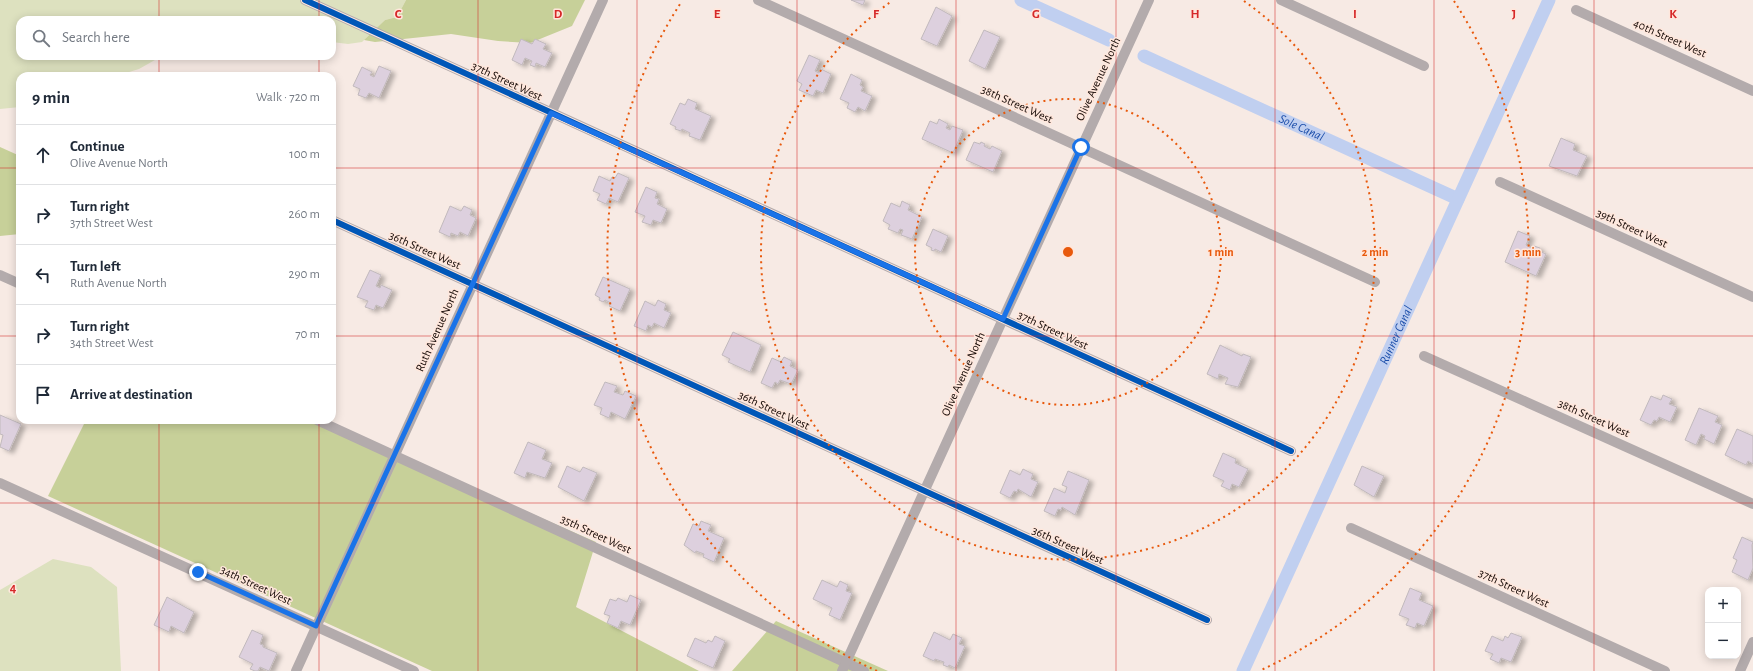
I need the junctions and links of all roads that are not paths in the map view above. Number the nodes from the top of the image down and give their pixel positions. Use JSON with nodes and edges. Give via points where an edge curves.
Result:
{"nodes":[{"id":1,"x":305,"y":0,"type":"edge"},
{"id":2,"x":603,"y":0,"type":"edge"},
{"id":3,"x":758,"y":0,"type":"edge"},
{"id":4,"x":1149,"y":0,"type":"edge"},
{"id":5,"x":1281,"y":0,"type":"edge"},
{"id":6,"x":1576,"y":10,"type":"dead end"},
{"id":7,"x":1424,"y":66,"type":"dead end"},
{"id":8,"x":1753,"y":90,"type":"edge"},
{"id":9,"x":551,"y":113,"type":"junction"},
{"id":10,"x":1081,"y":147,"type":"junction"},
{"id":11,"x":1500,"y":182,"type":"dead end"},
{"id":12,"x":336,"y":222,"type":"edge"},
{"id":13,"x":0,"y":275,"type":"edge"},
{"id":14,"x":16,"y":282,"type":"edge"},
{"id":15,"x":1375,"y":282,"type":"dead end"},
{"id":16,"x":472,"y":284,"type":"junction"},
{"id":17,"x":1753,"y":298,"type":"edge"},
{"id":18,"x":1003,"y":319,"type":"junction"},
{"id":19,"x":1424,"y":356,"type":"dead end"},
{"id":20,"x":326,"y":424,"type":"edge"},
{"id":21,"x":1291,"y":451,"type":"dead end"},
{"id":22,"x":394,"y":455,"type":"junction"},
{"id":23,"x":0,"y":483,"type":"edge"},
{"id":24,"x":924,"y":491,"type":"junction"},
{"id":25,"x":1753,"y":504,"type":"edge"},
{"id":26,"x":1351,"y":528,"type":"dead end"},
{"id":27,"x":1207,"y":620,"type":"dead end"},
{"id":28,"x":316,"y":626,"type":"junction"},
{"id":29,"x":1753,"y":642,"type":"edge"},
{"id":30,"x":844,"y":667,"type":"edge"},
{"id":31,"x":296,"y":671,"type":"edge"},
{"id":32,"x":414,"y":671,"type":"edge"},
{"id":33,"x":864,"y":671,"type":"edge"},
{"id":34,"x":1665,"y":671,"type":"edge"},
{"id":35,"x":1740,"y":671,"type":"edge"}],
"edges":[{"from":1,"to":9,"type":"street","name":"37th Street West"},
{"from":2,"to":9,"type":"street","name":"Ruth Avenue North"},
{"from":3,"to":10,"type":"street","name":"38th Street West"},
{"from":4,"to":10,"type":"street","name":"Olive Avenue North"},
{"from":5,"to":7,"type":"street"},
{"from":6,"to":8,"type":"street","name":"40th Street West"},
{"from":9,"to":16,"type":"street","name":"Ruth Avenue North"},
{"from":9,"to":18,"type":"street","name":"37th Street West"},
{"from":10,"to":15,"type":"street","name":"38th Street West"},
{"from":10,"to":18,"type":"street","name":"Olive Avenue North"},
{"from":11,"to":17,"type":"street","name":"39th Street West"},
{"from":12,"to":16,"type":"street","name":"36th Street West"},
{"from":13,"to":14,"type":"street"},
{"from":16,"to":22,"type":"street","name":"Ruth Avenue North"},
{"from":16,"to":24,"type":"street","name":"36th Street West"},
{"from":18,"to":21,"type":"street","name":"37th Street West"},
{"from":18,"to":24,"type":"street","name":"Olive Avenue North"},
{"from":19,"to":25,"type":"street","name":"38th Street West"},
{"from":20,"to":22,"type":"street","name":"35th Street West"},
{"from":22,"to":28,"type":"street","name":"Ruth Avenue North"},
{"from":22,"to":30,"type":"street","name":"35th Street West"},
{"from":23,"to":28,"type":"street","name":"34th Street West"},
{"from":24,"to":27,"type":"street","name":"36th Street West"},
{"from":24,"to":30,"type":"street","name":"Olive Avenue North"},
{"from":26,"to":34,"type":"street","name":"37th Street West"},
{"from":28,"to":31,"type":"street","name":"Ruth Avenue North"},
{"from":28,"to":32,"type":"street","name":"34th Street West"},
{"from":29,"to":35,"type":"street"},
{"from":30,"to":33,"type":"street","name":"35th Street West"}]}
